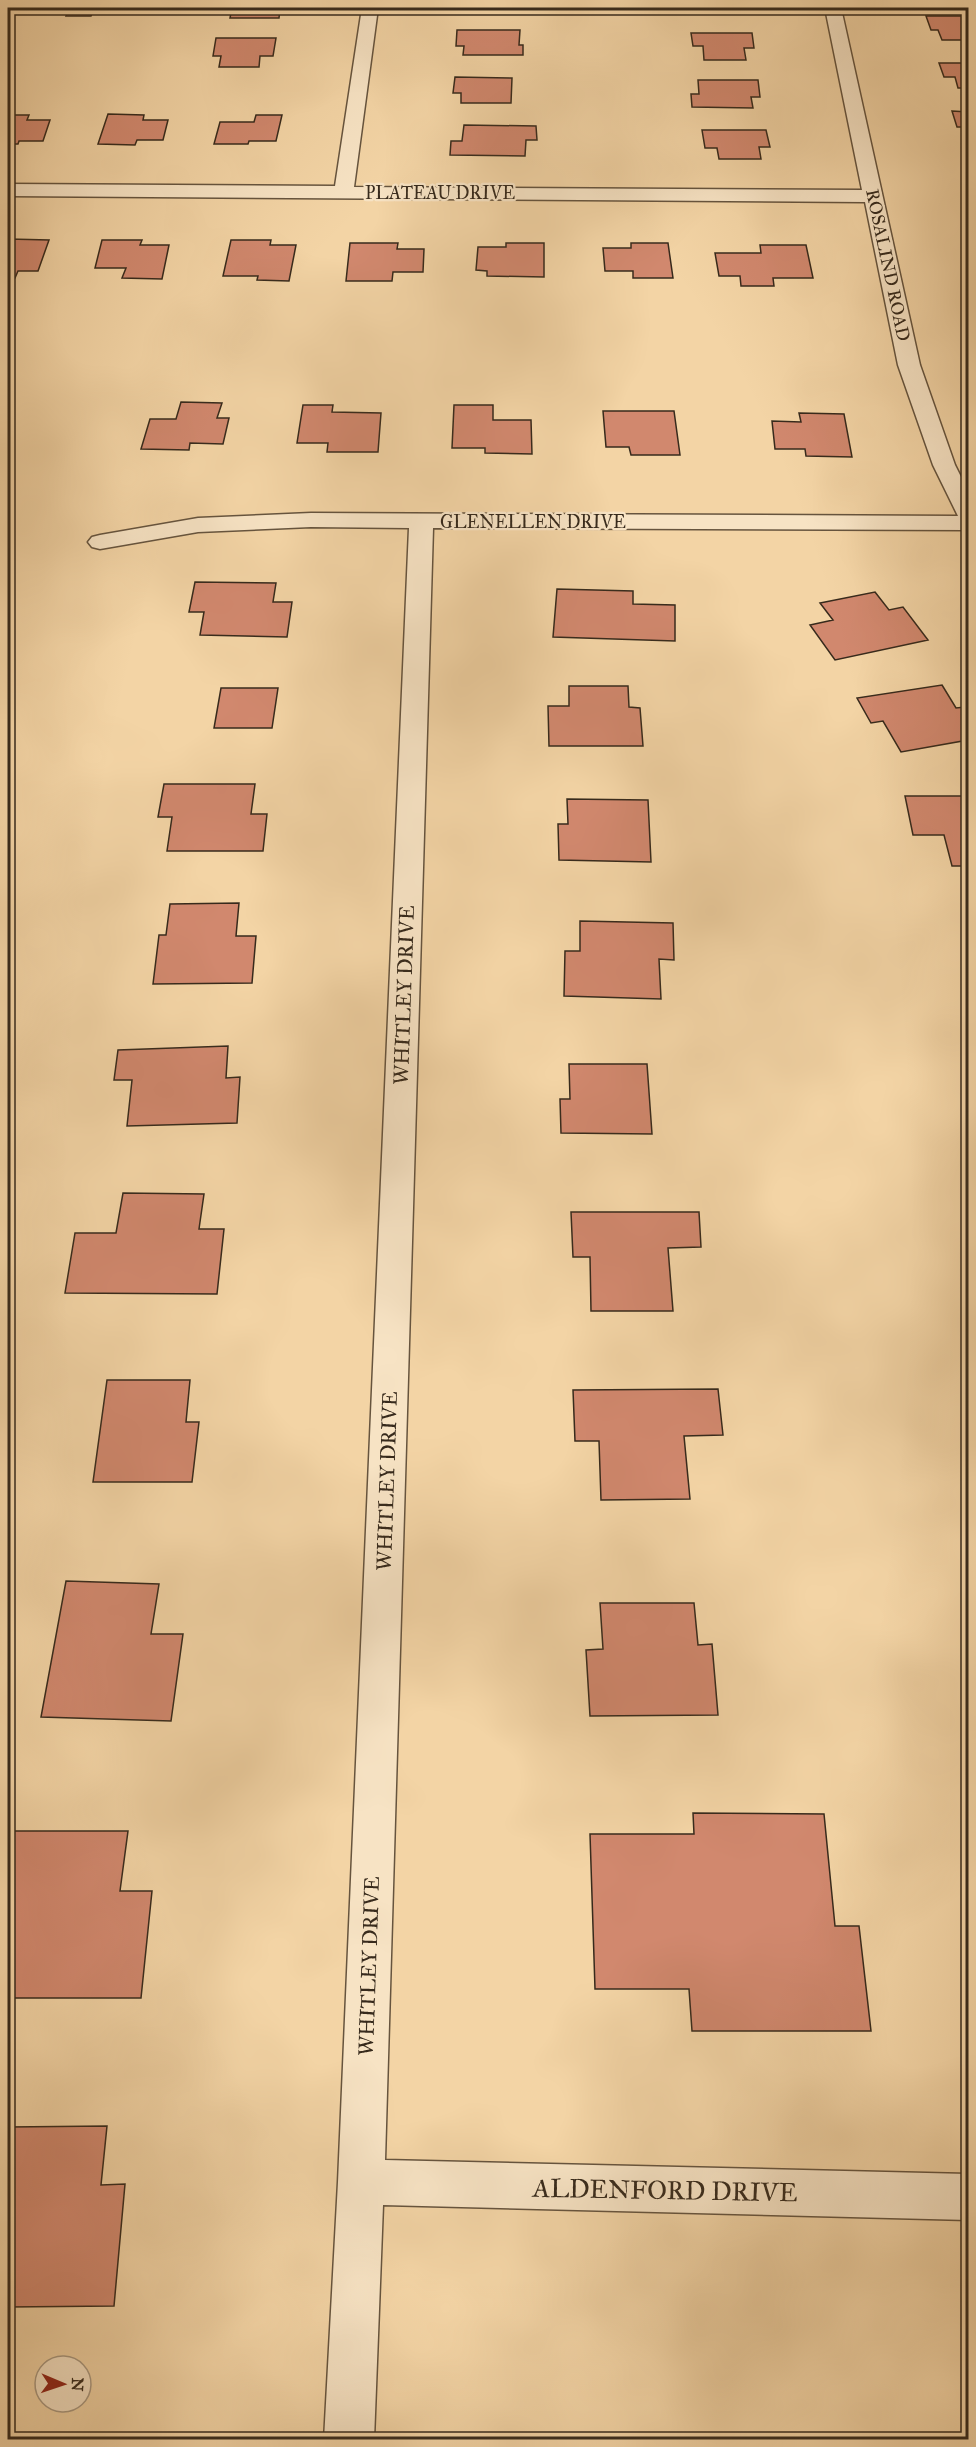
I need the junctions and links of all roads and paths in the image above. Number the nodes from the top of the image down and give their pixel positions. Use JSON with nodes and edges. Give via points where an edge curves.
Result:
{"nodes":[{"id":1,"x":370,"y":8,"type":"edge"},
{"id":2,"x":833,"y":8,"type":"edge"},
{"id":3,"x":8,"y":190,"type":"edge"},
{"id":4,"x":344,"y":192,"type":"junction"},
{"id":5,"x":873,"y":196,"type":"junction"},
{"id":6,"x":969,"y":513,"type":"edge"},
{"id":7,"x":422,"y":522,"type":"junction"},
{"id":8,"x":969,"y":523,"type":"edge"},
{"id":9,"x":100,"y":542,"type":"dead end"},
{"id":10,"x":361,"y":2182,"type":"junction"},
{"id":11,"x":969,"y":2197,"type":"edge"},
{"id":12,"x":349,"y":2439,"type":"edge"}],
"edges":[{"from":1,"to":4,"type":"street"},
{"from":2,"to":5,"type":"street","name":"ROSALIND ROAD"},
{"from":3,"to":4,"type":"street","name":"PLATEAU DRIVE"},
{"from":4,"to":5,"type":"street","name":"PLATEAU DRIVE"},
{"from":5,"to":6,"type":"street","name":"ROSALIND ROAD","via":[[909,365],[944,465]]},
{"from":7,"to":8,"type":"street","name":"GLENELLEN DRIVE"},
{"from":7,"to":9,"type":"street","name":"GLENELLEN DRIVE","via":[[310,520],[198,525]]},
{"from":7,"to":10,"type":"street","name":"WHITLEY DRIVE"},
{"from":10,"to":11,"type":"street","name":"ALDENFORD DRIVE"},
{"from":10,"to":12,"type":"street","name":"WHITLEY DRIVE"}]}
